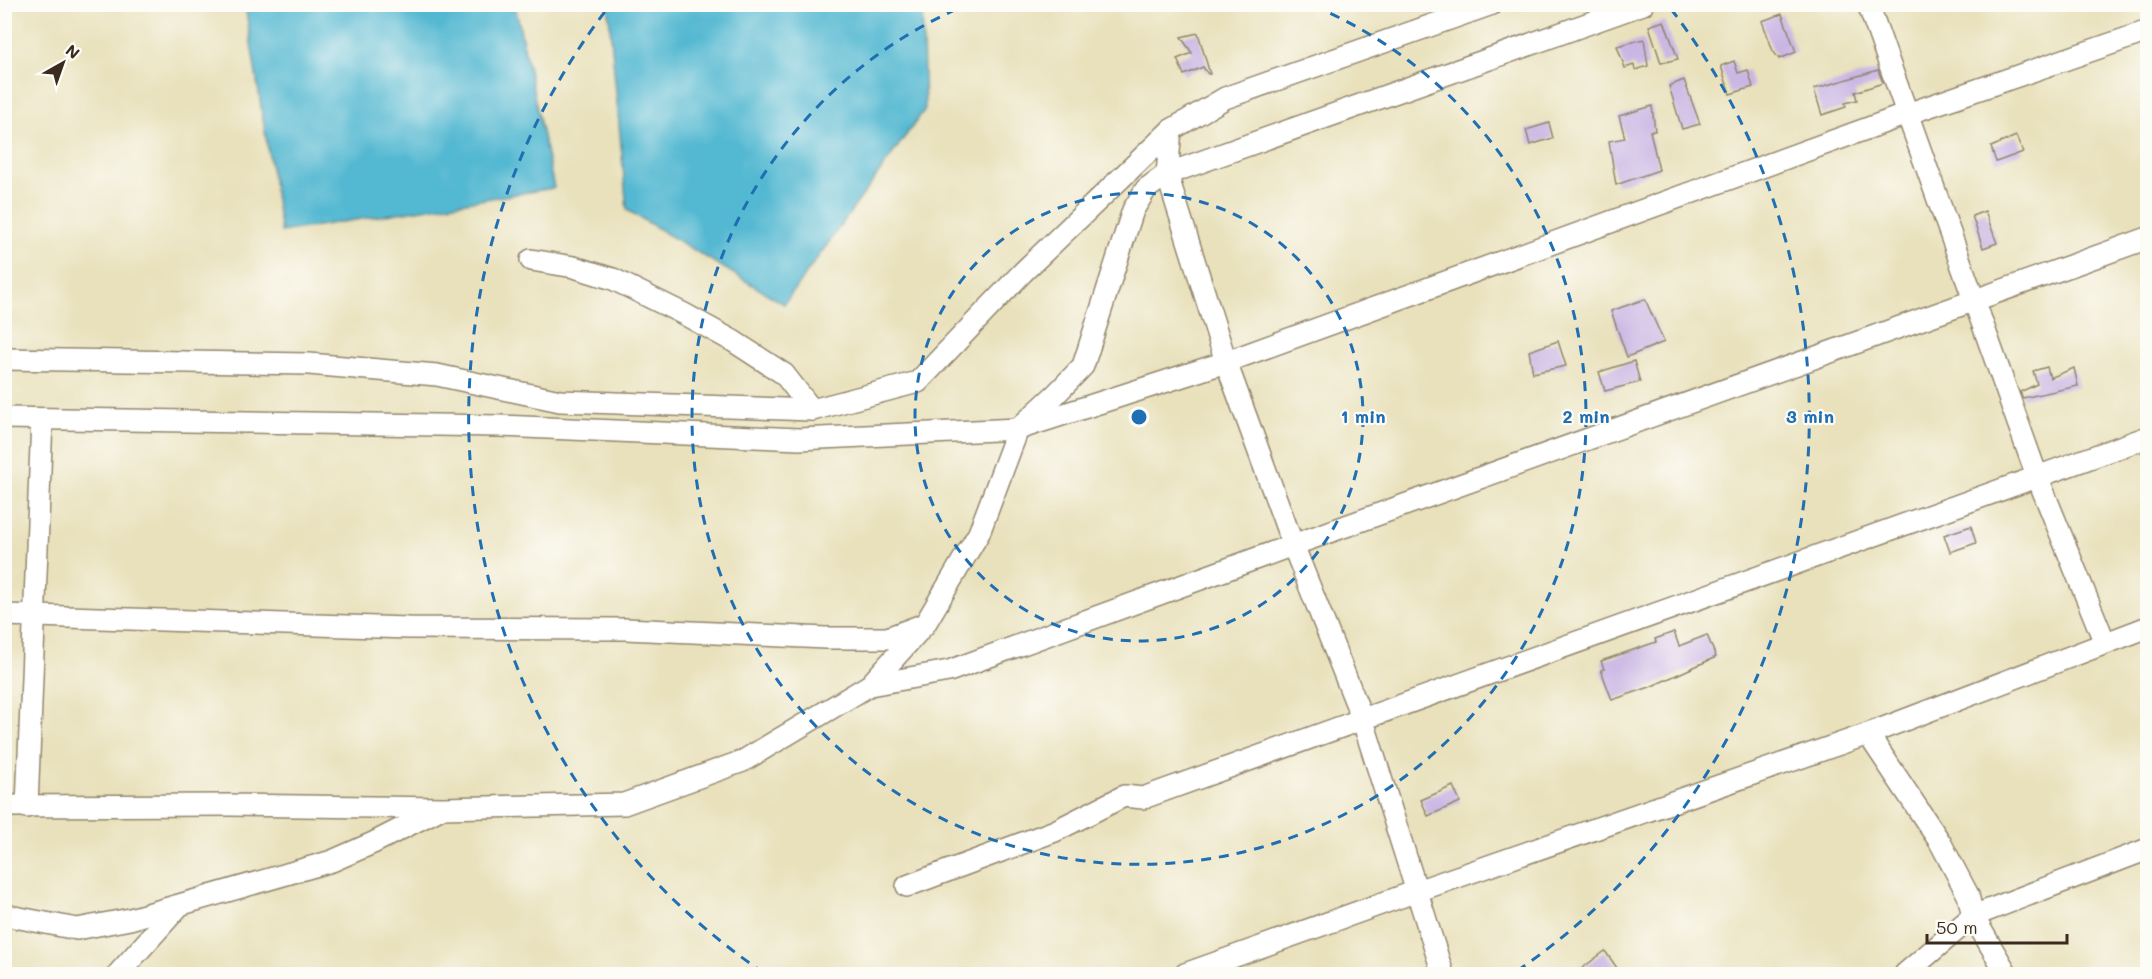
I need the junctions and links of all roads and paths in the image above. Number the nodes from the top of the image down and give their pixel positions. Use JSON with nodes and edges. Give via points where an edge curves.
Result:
{"nodes":[{"id":1,"x":1492,"y":4,"type":"edge"},
{"id":2,"x":1642,"y":4,"type":"edge"},
{"id":3,"x":1868,"y":4,"type":"edge"},
{"id":4,"x":2148,"y":32,"type":"edge"},
{"id":5,"x":1907,"y":114,"type":"junction"},
{"id":6,"x":1171,"y":130,"type":"junction"},
{"id":7,"x":1167,"y":174,"type":"junction"},
{"id":8,"x":2148,"y":238,"type":"edge"},
{"id":9,"x":531,"y":260,"type":"dead end"},
{"id":10,"x":1973,"y":301,"type":"junction"},
{"id":11,"x":4,"y":359,"type":"edge"},
{"id":12,"x":1226,"y":362,"type":"junction"},
{"id":13,"x":812,"y":410,"type":"junction"},
{"id":14,"x":4,"y":418,"type":"edge"},
{"id":15,"x":42,"y":419,"type":"junction"},
{"id":16,"x":1018,"y":429,"type":"junction"},
{"id":17,"x":2148,"y":437,"type":"edge"},
{"id":18,"x":2037,"y":476,"type":"junction"},
{"id":19,"x":1293,"y":545,"type":"junction"},
{"id":20,"x":4,"y":615,"type":"edge"},
{"id":21,"x":36,"y":616,"type":"junction"},
{"id":22,"x":925,"y":624,"type":"junction"},
{"id":23,"x":2148,"y":627,"type":"edge"},
{"id":24,"x":2105,"y":643,"type":"junction"},
{"id":25,"x":870,"y":685,"type":"junction"},
{"id":26,"x":1362,"y":718,"type":"junction"},
{"id":27,"x":1868,"y":734,"type":"junction"},
{"id":28,"x":4,"y":806,"type":"edge"},
{"id":29,"x":27,"y":807,"type":"junction"},
{"id":30,"x":443,"y":808,"type":"junction"},
{"id":31,"x":2148,"y":849,"type":"edge"},
{"id":32,"x":908,"y":886,"type":"dead end"},
{"id":33,"x":1417,"y":891,"type":"junction"},
{"id":34,"x":178,"y":907,"type":"junction"},
{"id":35,"x":4,"y":915,"type":"edge"},
{"id":36,"x":1973,"y":916,"type":"junction"},
{"id":37,"x":118,"y":975,"type":"edge"},
{"id":38,"x":1185,"y":975,"type":"edge"},
{"id":39,"x":1443,"y":975,"type":"edge"},
{"id":40,"x":1905,"y":975,"type":"edge"},
{"id":41,"x":2007,"y":975,"type":"edge"}],
"edges":[{"from":1,"to":6,"type":"street","via":[[1225,98]]},
{"from":2,"to":7,"type":"street"},
{"from":3,"to":5,"type":"street"},
{"from":4,"to":5,"type":"street"},
{"from":5,"to":10,"type":"street"},
{"from":5,"to":12,"type":"street"},
{"from":6,"to":7,"type":"street"},
{"from":6,"to":13,"type":"street","via":[[1023,272],[918,382]]},
{"from":7,"to":12,"type":"street"},
{"from":7,"to":16,"type":"street","via":[[1146,189],[1133,210],[1083,366]]},
{"from":8,"to":10,"type":"street"},
{"from":9,"to":13,"type":"street","via":[[613,279],[684,314],[784,374]]},
{"from":10,"to":18,"type":"street"},
{"from":10,"to":19,"type":"street"},
{"from":11,"to":13,"type":"street","via":[[309,364],[437,375],[560,401]]},
{"from":12,"to":16,"type":"street"},
{"from":12,"to":19,"type":"street"},
{"from":14,"to":15,"type":"street"},
{"from":15,"to":16,"type":"street","via":[[499,426],[799,439]]},
{"from":15,"to":21,"type":"street"},
{"from":16,"to":22,"type":"street","via":[[979,533]]},
{"from":17,"to":18,"type":"street"},
{"from":18,"to":24,"type":"street"},
{"from":18,"to":26,"type":"street"},
{"from":19,"to":25,"type":"street","via":[[949,671]]},
{"from":19,"to":26,"type":"street"},
{"from":20,"to":21,"type":"street"},
{"from":21,"to":22,"type":"street","via":[[408,628],[625,629],[826,638],[887,638]]},
{"from":21,"to":29,"type":"street"},
{"from":22,"to":25,"type":"street"},
{"from":23,"to":24,"type":"street"},
{"from":24,"to":27,"type":"street"},
{"from":25,"to":30,"type":"street","via":[[743,761],[624,804]]},
{"from":26,"to":32,"type":"street","via":[[1143,798],[1124,796],[1055,831]]},
{"from":26,"to":33,"type":"street"},
{"from":27,"to":33,"type":"street"},
{"from":27,"to":36,"type":"street","via":[[1940,842],[1968,895]]},
{"from":28,"to":29,"type":"street"},
{"from":29,"to":30,"type":"street"},
{"from":30,"to":34,"type":"street","via":[[332,861]]},
{"from":31,"to":36,"type":"street"},
{"from":33,"to":38,"type":"street"},
{"from":33,"to":39,"type":"street"},
{"from":34,"to":35,"type":"street","via":[[77,929]]},
{"from":34,"to":37,"type":"street"},
{"from":36,"to":40,"type":"street"},
{"from":36,"to":41,"type":"street"}]}
